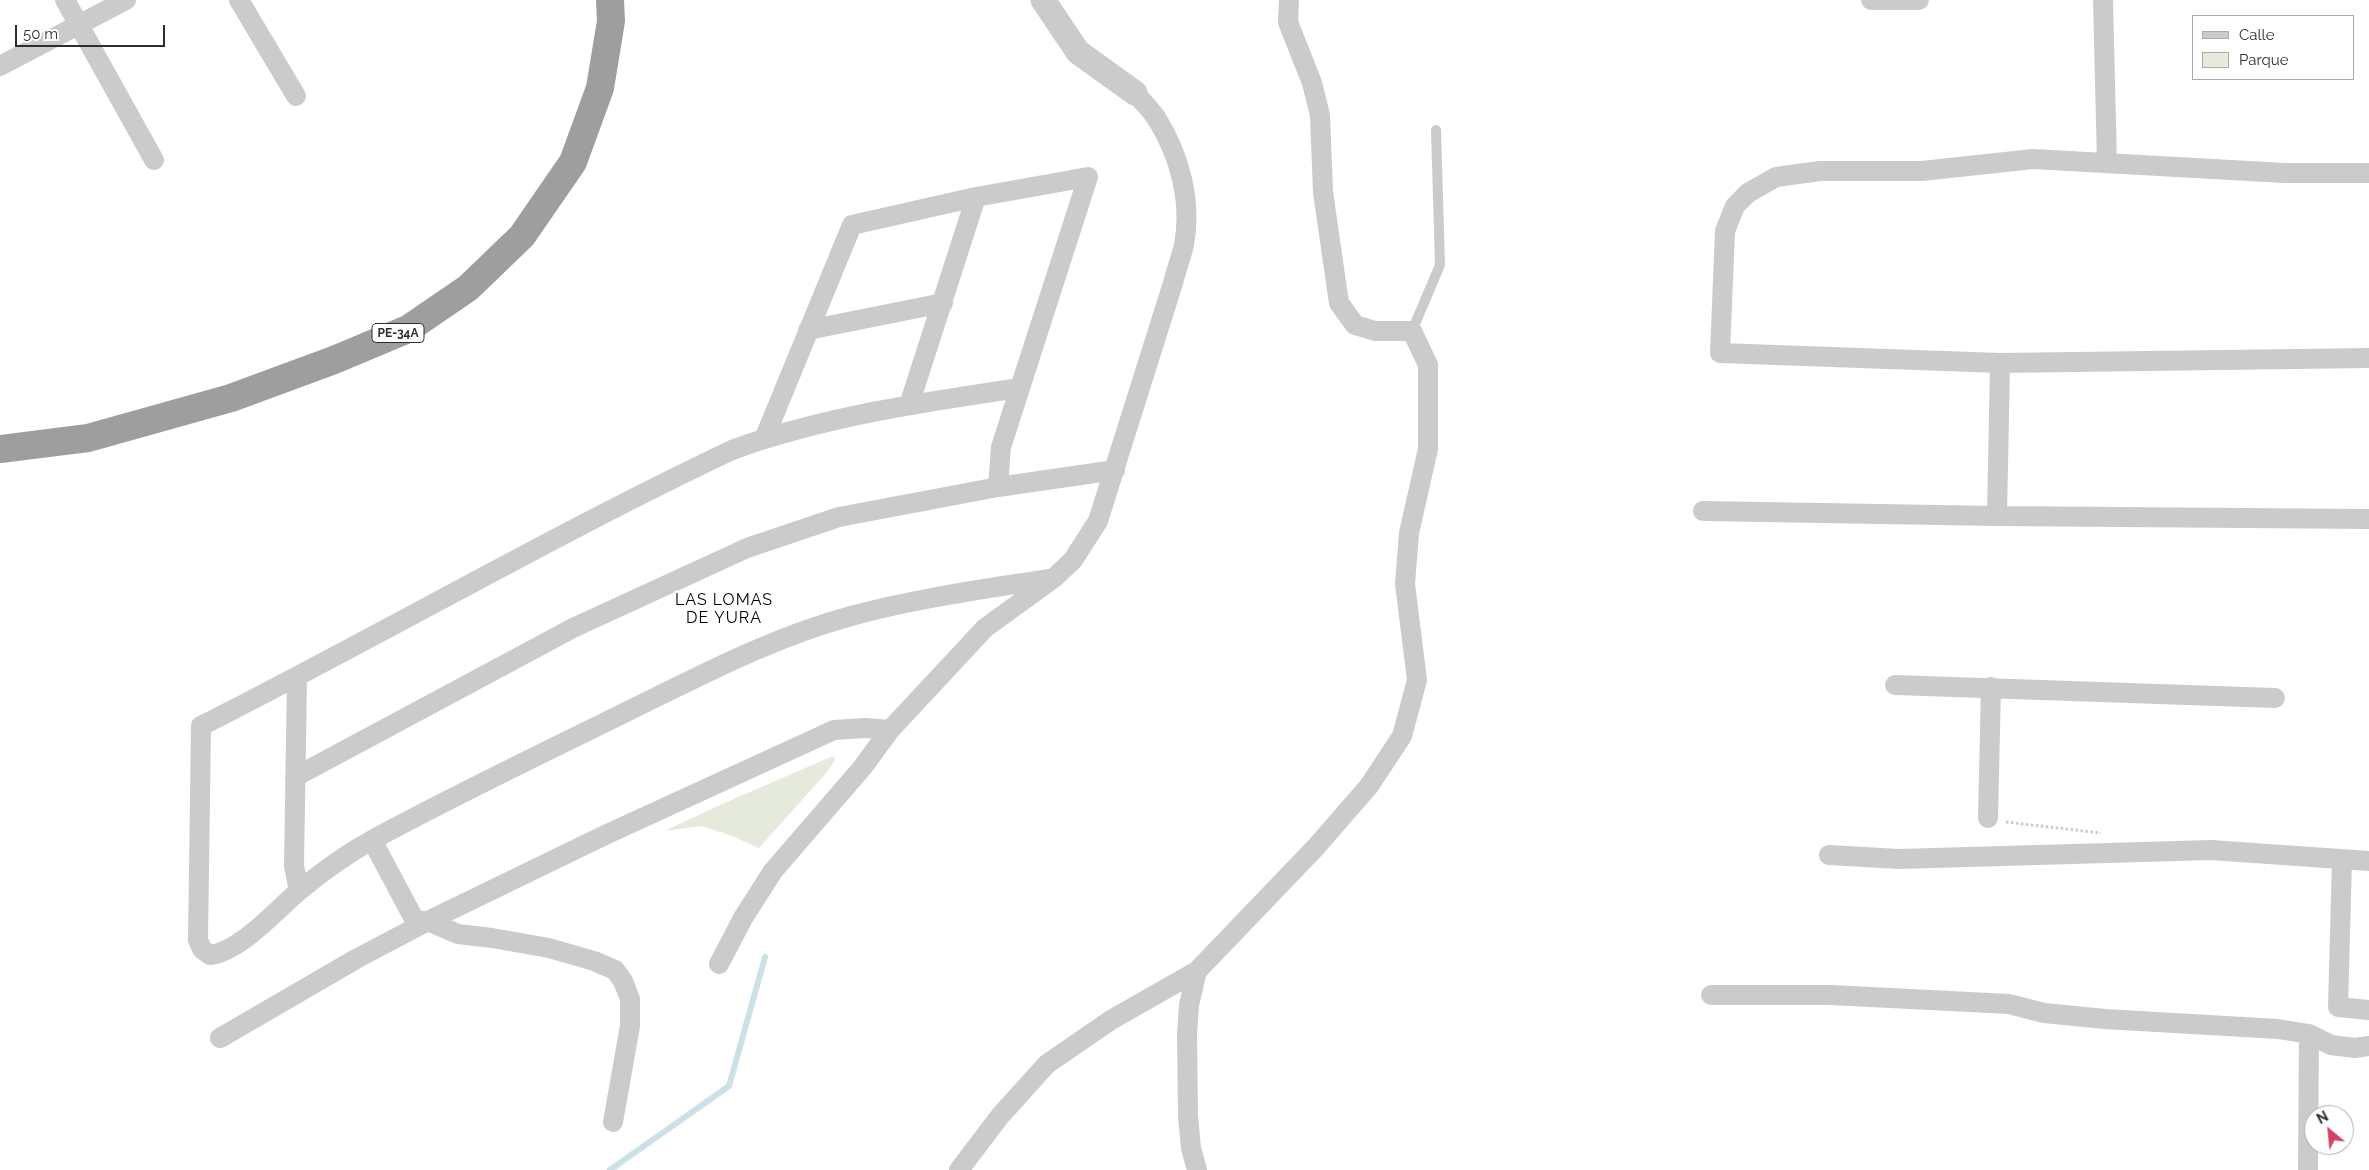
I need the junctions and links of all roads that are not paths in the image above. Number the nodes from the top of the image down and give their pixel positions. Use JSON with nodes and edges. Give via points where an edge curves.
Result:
{"nodes":[{"id":1,"x":65,"y":0,"type":"edge"},
{"id":2,"x":126,"y":0,"type":"edge"},
{"id":3,"x":239,"y":0,"type":"edge"},
{"id":4,"x":610,"y":0,"type":"edge"},
{"id":5,"x":1042,"y":0,"type":"edge"},
{"id":6,"x":1289,"y":0,"type":"edge"},
{"id":7,"x":1871,"y":0,"type":"edge"},
{"id":8,"x":1920,"y":0,"type":"edge"},
{"id":9,"x":2103,"y":0,"type":"edge"},
{"id":10,"x":79,"y":25,"type":"junction"},
{"id":11,"x":0,"y":66,"type":"edge"},
{"id":12,"x":1135,"y":93,"type":"joint"},
{"id":13,"x":296,"y":96,"type":"dead end"},
{"id":14,"x":1436,"y":130,"type":"dead end"},
{"id":15,"x":154,"y":160,"type":"dead end"},
{"id":16,"x":2107,"y":163,"type":"junction"},
{"id":17,"x":2369,"y":173,"type":"edge"},
{"id":18,"x":976,"y":197,"type":"junction"},
{"id":19,"x":943,"y":303,"type":"junction"},
{"id":20,"x":808,"y":330,"type":"junction"},
{"id":21,"x":1412,"y":330,"type":"junction"},
{"id":22,"x":2369,"y":358,"type":"edge"},
{"id":23,"x":2000,"y":363,"type":"junction"},
{"id":24,"x":1019,"y":388,"type":"junction"},
{"id":25,"x":909,"y":405,"type":"junction"},
{"id":26,"x":764,"y":439,"type":"junction"},
{"id":27,"x":0,"y":449,"type":"edge"},
{"id":28,"x":1115,"y":470,"type":"junction"},
{"id":29,"x":998,"y":487,"type":"junction"},
{"id":30,"x":1703,"y":511,"type":"dead end"},
{"id":31,"x":1997,"y":516,"type":"junction"},
{"id":32,"x":2369,"y":519,"type":"edge"},
{"id":33,"x":1054,"y":578,"type":"junction"},
{"id":34,"x":297,"y":678,"type":"junction"},
{"id":35,"x":1895,"y":685,"type":"dead end"},
{"id":36,"x":1991,"y":687,"type":"junction"},
{"id":37,"x":2274,"y":698,"type":"dead end"},
{"id":38,"x":890,"y":730,"type":"junction"},
{"id":39,"x":295,"y":777,"type":"junction"},
{"id":40,"x":1988,"y":818,"type":"road end"},
{"id":41,"x":372,"y":840,"type":"junction"},
{"id":42,"x":1830,"y":855,"type":"dead end"},
{"id":43,"x":2342,"y":860,"type":"junction"},
{"id":44,"x":2369,"y":861,"type":"edge"},
{"id":45,"x":299,"y":890,"type":"junction"},
{"id":46,"x":428,"y":921,"type":"junction"},
{"id":47,"x":719,"y":964,"type":"dead end"},
{"id":48,"x":1197,"y":972,"type":"junction"},
{"id":49,"x":1711,"y":995,"type":"dead end"},
{"id":50,"x":2369,"y":1010,"type":"edge"},
{"id":51,"x":2309,"y":1034,"type":"junction"},
{"id":52,"x":220,"y":1038,"type":"dead end"},
{"id":53,"x":2369,"y":1046,"type":"edge"},
{"id":54,"x":612,"y":1122,"type":"dead end"},
{"id":55,"x":959,"y":1170,"type":"edge"},
{"id":56,"x":1197,"y":1170,"type":"edge"},
{"id":57,"x":2308,"y":1170,"type":"edge"}],
"edges":[{"from":1,"to":10,"type":"street"},
{"from":2,"to":10,"type":"street"},
{"from":3,"to":13,"type":"street"},
{"from":4,"to":27,"type":"highway","number":"PE-34A","via":[[611,20],[600,88],[573,162],[522,236],[468,288],[408,329],[231,398],[88,438]]},
{"from":5,"to":12,"type":"street","via":[[1078,52]]},
{"from":6,"to":21,"type":"street","via":[[1288,22],[1312,83],[1320,115],[1323,192],[1339,303],[1355,325],[1375,331]]},
{"from":7,"to":8,"type":"street"},
{"from":9,"to":16,"type":"street"},
{"from":10,"to":11,"type":"street"},
{"from":10,"to":15,"type":"street"},
{"from":12,"to":28,"type":"street","via":[[1156,118],[1182,174],[1186,221],[1184,246]]},
{"from":14,"to":21,"type":"lane","via":[[1440,265]]},
{"from":16,"to":17,"type":"street","via":[[2286,173]]},
{"from":16,"to":23,"type":"street","via":[[2033,159],[1922,171],[1820,171],[1776,176],[1748,193],[1735,206],[1725,232],[1720,353]]},
{"from":18,"to":19,"type":"street"},
{"from":18,"to":20,"type":"street","via":[[852,225]]},
{"from":18,"to":24,"type":"street","via":[[1088,177]]},
{"from":19,"to":20,"type":"street"},
{"from":19,"to":25,"type":"street"},
{"from":20,"to":26,"type":"street"},
{"from":21,"to":48,"type":"street","via":[[1428,365],[1428,449],[1409,533],[1405,584],[1417,680],[1402,736],[1369,786]]},
{"from":22,"to":23,"type":"street"},
{"from":23,"to":31,"type":"street"},
{"from":24,"to":25,"type":"street"},
{"from":24,"to":29,"type":"street","via":[[1001,447]]},
{"from":25,"to":26,"type":"street"},
{"from":26,"to":34,"type":"street","via":[[686,472],[530,551]]},
{"from":28,"to":29,"type":"street"},
{"from":28,"to":33,"type":"street","via":[[1098,521],[1073,560]]},
{"from":29,"to":39,"type":"street","via":[[839,517],[790,531],[716,560],[573,628]]},
{"from":30,"to":31,"type":"street"},
{"from":31,"to":32,"type":"street"},
{"from":33,"to":38,"type":"street","via":[[984,628]]},
{"from":33,"to":41,"type":"street","via":[[850,616],[788,636],[516,766]]},
{"from":34,"to":39,"type":"street"},
{"from":34,"to":45,"type":"street","via":[[200,726],[198,940],[202,949],[210,956],[220,954],[254,931]]},
{"from":35,"to":36,"type":"street"},
{"from":36,"to":37,"type":"street"},
{"from":36,"to":40,"type":"street"},
{"from":38,"to":46,"type":"street","via":[[834,730]]},
{"from":38,"to":47,"type":"street","via":[[862,768],[773,871]]},
{"from":39,"to":45,"type":"street","via":[[294,866]]},
{"from":41,"to":45,"type":"street"},
{"from":41,"to":46,"type":"street","via":[[413,917],[418,921]]},
{"from":42,"to":43,"type":"street","via":[[1899,859],[2210,850]]},
{"from":43,"to":44,"type":"street"},
{"from":43,"to":50,"type":"street","via":[[2338,1007]]},
{"from":46,"to":52,"type":"street"},
{"from":46,"to":54,"type":"street","via":[[458,934],[549,948],[614,970],[623,981],[630,999],[630,1026]]},
{"from":48,"to":55,"type":"street","via":[[1111,1020],[1047,1064],[1000,1116]]},
{"from":48,"to":56,"type":"street","via":[[1189,1005],[1187,1044],[1188,1116]]},
{"from":49,"to":51,"type":"street","via":[[1830,995],[2009,1004],[2044,1013]]},
{"from":51,"to":53,"type":"street","via":[[2332,1045]]},
{"from":51,"to":57,"type":"street"}]}
